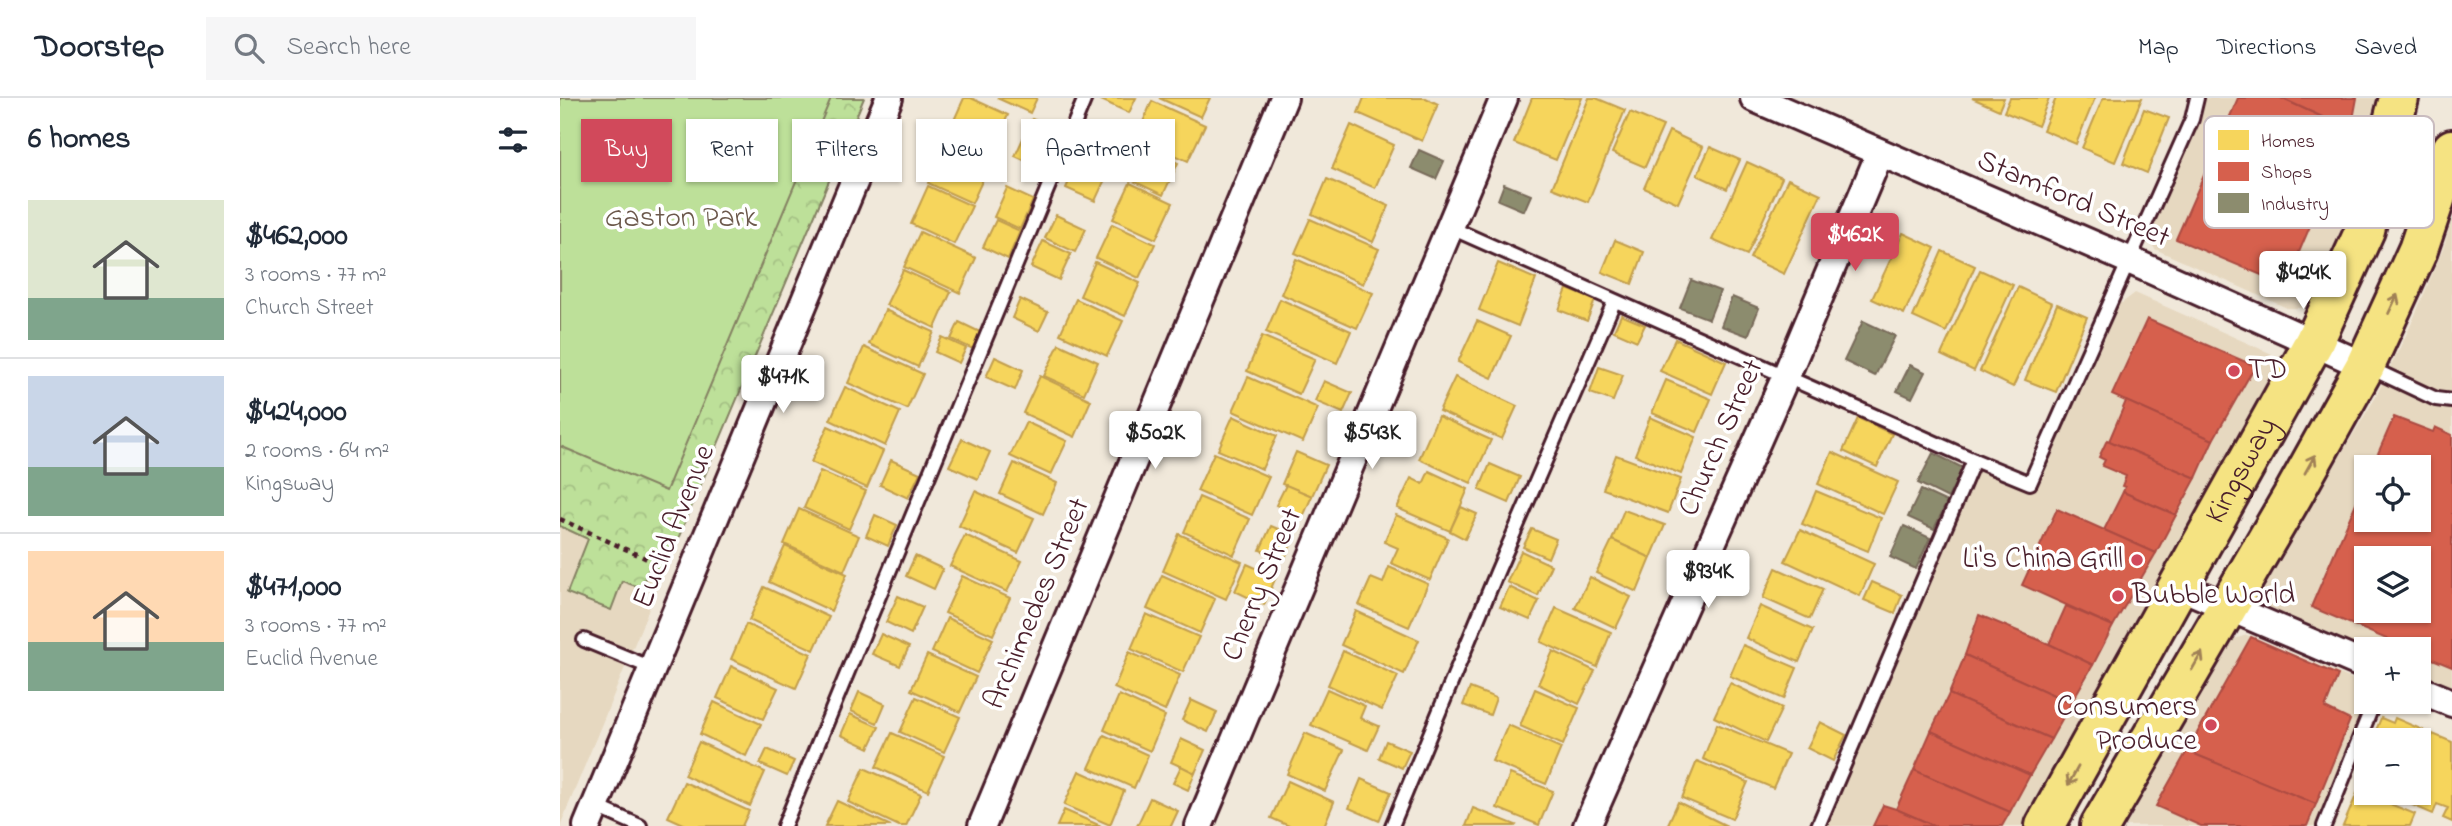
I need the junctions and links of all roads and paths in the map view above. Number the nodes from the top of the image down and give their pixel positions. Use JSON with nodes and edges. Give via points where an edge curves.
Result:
{"nodes":[{"id":1,"x":888,"y":98,"type":"edge"},
{"id":2,"x":1085,"y":98,"type":"edge"},
{"id":3,"x":1284,"y":98,"type":"edge"},
{"id":4,"x":1504,"y":98,"type":"edge"},
{"id":5,"x":1754,"y":98,"type":"edge"},
{"id":6,"x":2197,"y":98,"type":"edge"},
{"id":7,"x":2399,"y":98,"type":"edge"},
{"id":8,"x":2394,"y":116,"type":"edge"},
{"id":9,"x":2452,"y":149,"type":"edge"},
{"id":10,"x":1880,"y":153,"type":"junction"},
{"id":11,"x":2434,"y":202,"type":"edge"},
{"id":12,"x":1448,"y":227,"type":"junction"},
{"id":13,"x":2366,"y":228,"type":"edge"},
{"id":14,"x":2425,"y":228,"type":"edge"},
{"id":15,"x":2131,"y":261,"type":"junction"},
{"id":16,"x":1614,"y":302,"type":"junction"},
{"id":17,"x":2314,"y":342,"type":"junction"},
{"id":18,"x":2365,"y":366,"type":"junction"},
{"id":19,"x":1786,"y":376,"type":"junction"},
{"id":20,"x":2452,"y":401,"type":"edge"},
{"id":21,"x":1974,"y":460,"type":"junction"},
{"id":22,"x":560,"y":519,"type":"edge"},
{"id":23,"x":658,"y":564,"type":"dead end"},
{"id":24,"x":2179,"y":586,"type":"junction"},
{"id":25,"x":2229,"y":607,"type":"junction"},
{"id":26,"x":584,"y":639,"type":"dead end"},
{"id":27,"x":2354,"y":661,"type":"edge"},
{"id":28,"x":652,"y":668,"type":"junction"},
{"id":29,"x":2431,"y":694,"type":"edge"},
{"id":30,"x":2452,"y":703,"type":"edge"},
{"id":31,"x":2370,"y":714,"type":"edge"},
{"id":32,"x":592,"y":816,"type":"edge"},
{"id":33,"x":640,"y":826,"type":"edge"},
{"id":34,"x":784,"y":826,"type":"edge"},
{"id":35,"x":982,"y":826,"type":"edge"},
{"id":36,"x":1199,"y":826,"type":"edge"},
{"id":37,"x":1392,"y":826,"type":"edge"},
{"id":38,"x":1587,"y":826,"type":"edge"},
{"id":39,"x":1818,"y":826,"type":"edge"},
{"id":40,"x":2045,"y":826,"type":"edge"},
{"id":41,"x":2100,"y":826,"type":"edge"},
{"id":42,"x":2324,"y":826,"type":"edge"}],
"edges":[{"from":1,"to":28,"type":"street","name":"Euclid Avenue"},
{"from":2,"to":34,"type":"lane"},
{"from":3,"to":35,"type":"street","name":"Archimedes Street"},
{"from":4,"to":12,"type":"street","name":"Cherry Street"},
{"from":5,"to":10,"type":"street","name":"Stamford Street"},
{"from":6,"to":15,"type":"lane"},
{"from":7,"to":8,"type":"main road","name":"Kingsway"},
{"from":11,"to":9,"type":"main road","name":"Kingsway","one_way":true},
{"from":10,"to":15,"type":"street","name":"Stamford Street"},
{"from":10,"to":19,"type":"street","name":"Church Street"},
{"from":12,"to":16,"type":"lane"},
{"from":12,"to":36,"type":"street","name":"Cherry Street"},
{"from":13,"to":17,"type":"main road","name":"Kingsway"},
{"from":18,"to":14,"type":"main road","name":"Kingsway","one_way":true},
{"from":15,"to":17,"type":"street","name":"Stamford Street"},
{"from":15,"to":21,"type":"lane","via":[[2031,483]]},
{"from":16,"to":19,"type":"lane"},
{"from":16,"to":37,"type":"lane"},
{"from":17,"to":18,"type":"street","name":"Stamford Street"},
{"from":17,"to":24,"type":"main road","name":"Kingsway"},
{"from":18,"to":20,"type":"lane","via":[[2436,399]]},
{"from":25,"to":18,"type":"main road","name":"Kingsway","one_way":true},
{"from":19,"to":21,"type":"lane"},
{"from":19,"to":38,"type":"street","name":"Church Street"},
{"from":21,"to":39,"type":"lane"},
{"from":22,"to":23,"type":"path"},
{"from":24,"to":25,"type":"street"},
{"from":24,"to":40,"type":"main road","name":"Kingsway","one_way":true},
{"from":25,"to":27,"type":"street"},
{"from":41,"to":25,"type":"main road","name":"Kingsway","one_way":true},
{"from":26,"to":28,"type":"lane"},
{"from":28,"to":32,"type":"street","name":"Euclid Avenue"},
{"from":29,"to":30,"type":"street"},
{"from":31,"to":42,"type":"lane"},
{"from":32,"to":33,"type":"lane"}]}
